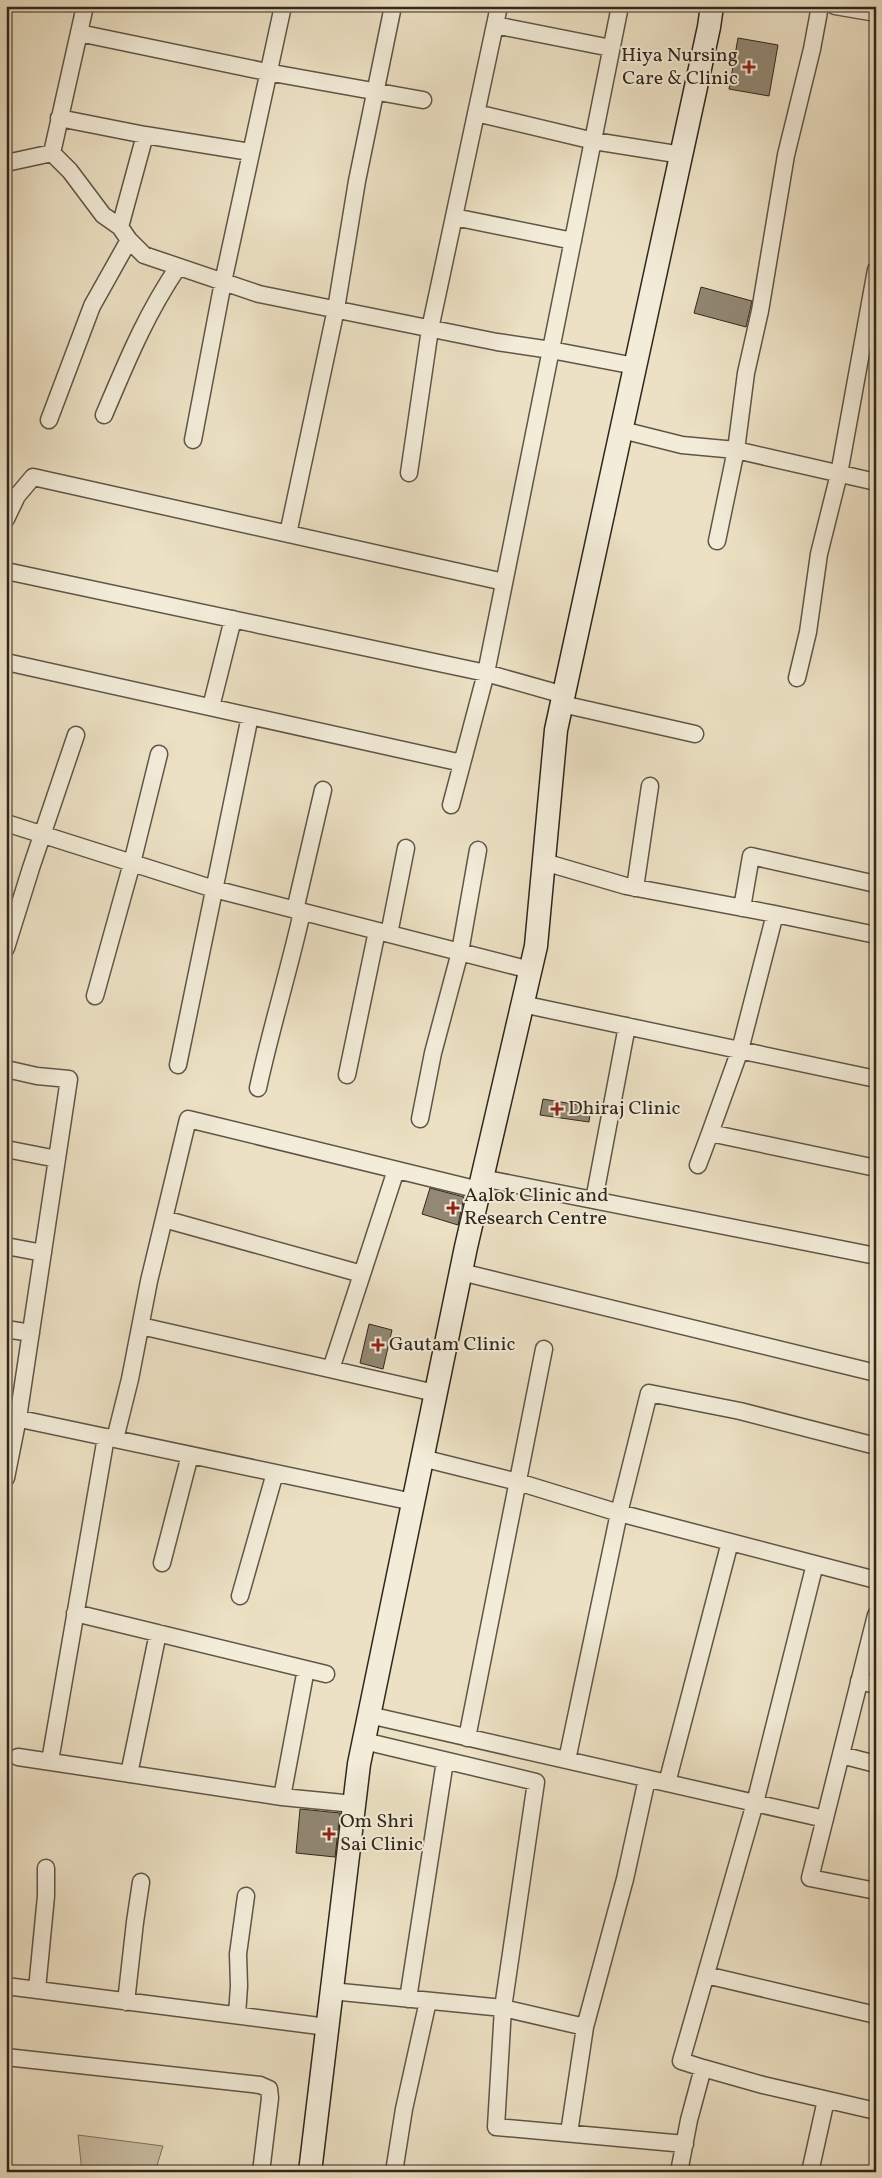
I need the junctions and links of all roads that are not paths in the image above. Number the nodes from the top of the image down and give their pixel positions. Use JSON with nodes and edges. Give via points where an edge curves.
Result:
{"nodes":[{"id":1,"x":85,"y":6,"type":"edge"},
{"id":2,"x":283,"y":6,"type":"edge"},
{"id":3,"x":393,"y":6,"type":"edge"},
{"id":4,"x":499,"y":6,"type":"edge"},
{"id":5,"x":620,"y":6,"type":"edge"},
{"id":6,"x":712,"y":6,"type":"edge"},
{"id":7,"x":820,"y":6,"type":"edge"},
{"id":8,"x":835,"y":6,"type":"edge"},
{"id":9,"x":876,"y":13,"type":"edge"},
{"id":10,"x":495,"y":25,"type":"junction"},
{"id":11,"x":79,"y":33,"type":"junction"},
{"id":12,"x":612,"y":48,"type":"junction"},
{"id":13,"x":268,"y":72,"type":"junction"},
{"id":14,"x":376,"y":90,"type":"junction"},
{"id":15,"x":423,"y":100,"type":"dead end"},
{"id":16,"x":476,"y":113,"type":"junction"},
{"id":17,"x":59,"y":118,"type":"junction"},
{"id":18,"x":145,"y":135,"type":"junction"},
{"id":19,"x":594,"y":142,"type":"junction"},
{"id":20,"x":250,"y":152,"type":"junction"},
{"id":21,"x":52,"y":154,"type":"junction"},
{"id":22,"x":682,"y":155,"type":"junction"},
{"id":23,"x":6,"y":163,"type":"edge"},
{"id":24,"x":454,"y":217,"type":"junction"},
{"id":25,"x":124,"y":234,"type":"junction"},
{"id":26,"x":573,"y":241,"type":"junction"},
{"id":27,"x":178,"y":267,"type":"junction"},
{"id":28,"x":876,"y":270,"type":"edge"},
{"id":29,"x":223,"y":282,"type":"junction"},
{"id":30,"x":336,"y":309,"type":"junction"},
{"id":31,"x":430,"y":329,"type":"junction"},
{"id":32,"x":551,"y":350,"type":"junction"},
{"id":33,"x":635,"y":366,"type":"junction"},
{"id":34,"x":104,"y":415,"type":"dead end"},
{"id":35,"x":49,"y":420,"type":"dead end"},
{"id":36,"x":622,"y":430,"type":"junction"},
{"id":37,"x":193,"y":440,"type":"dead end"},
{"id":38,"x":736,"y":450,"type":"junction"},
{"id":39,"x":409,"y":472,"type":"dead end"},
{"id":40,"x":838,"y":474,"type":"junction"},
{"id":41,"x":876,"y":482,"type":"edge"},
{"id":42,"x":6,"y":519,"type":"edge"},
{"id":43,"x":288,"y":534,"type":"junction"},
{"id":44,"x":717,"y":540,"type":"dead end"},
{"id":45,"x":6,"y":571,"type":"edge"},
{"id":46,"x":504,"y":582,"type":"junction"},
{"id":47,"x":233,"y":619,"type":"junction"},
{"id":48,"x":6,"y":662,"type":"edge"},
{"id":49,"x":486,"y":673,"type":"junction"},
{"id":50,"x":797,"y":678,"type":"dead end"},
{"id":51,"x":563,"y":700,"type":"junction"},
{"id":52,"x":211,"y":708,"type":"junction"},
{"id":53,"x":250,"y":716,"type":"junction"},
{"id":54,"x":695,"y":734,"type":"dead end"},
{"id":55,"x":76,"y":735,"type":"dead end"},
{"id":56,"x":159,"y":754,"type":"dead end"},
{"id":57,"x":462,"y":763,"type":"junction"},
{"id":58,"x":650,"y":786,"type":"dead end"},
{"id":59,"x":323,"y":790,"type":"dead end"},
{"id":60,"x":451,"y":806,"type":"dead end"},
{"id":61,"x":6,"y":823,"type":"edge"},
{"id":62,"x":42,"y":836,"type":"junction"},
{"id":63,"x":406,"y":848,"type":"dead end"},
{"id":64,"x":478,"y":850,"type":"dead end"},
{"id":65,"x":544,"y":862,"type":"junction"},
{"id":66,"x":132,"y":863,"type":"junction"},
{"id":67,"x":876,"y":884,"type":"edge"},
{"id":68,"x":635,"y":888,"type":"junction"},
{"id":69,"x":214,"y":889,"type":"junction"},
{"id":70,"x":742,"y":908,"type":"junction"},
{"id":71,"x":299,"y":911,"type":"junction"},
{"id":72,"x":775,"y":914,"type":"junction"},
{"id":73,"x":383,"y":932,"type":"junction"},
{"id":74,"x":876,"y":936,"type":"edge"},
{"id":75,"x":6,"y":948,"type":"edge"},
{"id":76,"x":460,"y":952,"type":"junction"},
{"id":77,"x":530,"y":970,"type":"junction"},
{"id":78,"x":96,"y":996,"type":"dead end"},
{"id":79,"x":522,"y":1004,"type":"junction"},
{"id":80,"x":627,"y":1026,"type":"junction"},
{"id":81,"x":740,"y":1050,"type":"junction"},
{"id":82,"x":178,"y":1065,"type":"dead end"},
{"id":83,"x":6,"y":1069,"type":"edge"},
{"id":84,"x":347,"y":1075,"type":"dead end"},
{"id":85,"x":876,"y":1079,"type":"edge"},
{"id":86,"x":258,"y":1088,"type":"dead end"},
{"id":87,"x":420,"y":1118,"type":"dead end"},
{"id":88,"x":710,"y":1133,"type":"junction"},
{"id":89,"x":6,"y":1149,"type":"edge"},
{"id":90,"x":57,"y":1159,"type":"junction"},
{"id":91,"x":698,"y":1165,"type":"dead end"},
{"id":92,"x":876,"y":1168,"type":"edge"},
{"id":93,"x":396,"y":1170,"type":"junction"},
{"id":94,"x":480,"y":1184,"type":"junction"},
{"id":95,"x":594,"y":1200,"type":"junction"},
{"id":96,"x":164,"y":1219,"type":"junction"},
{"id":97,"x":6,"y":1246,"type":"edge"},
{"id":98,"x":43,"y":1253,"type":"junction"},
{"id":99,"x":876,"y":1256,"type":"edge"},
{"id":100,"x":461,"y":1272,"type":"junction"},
{"id":101,"x":362,"y":1274,"type":"junction"},
{"id":102,"x":141,"y":1326,"type":"junction"},
{"id":103,"x":6,"y":1329,"type":"edge"},
{"id":104,"x":31,"y":1333,"type":"junction"},
{"id":105,"x":544,"y":1349,"type":"dead end"},
{"id":106,"x":331,"y":1369,"type":"junction"},
{"id":107,"x":876,"y":1373,"type":"edge"},
{"id":108,"x":435,"y":1393,"type":"junction"},
{"id":109,"x":12,"y":1417,"type":"edge"},
{"id":110,"x":110,"y":1438,"type":"junction"},
{"id":111,"x":876,"y":1446,"type":"edge"},
{"id":112,"x":190,"y":1455,"type":"junction"},
{"id":113,"x":422,"y":1458,"type":"junction"},
{"id":114,"x":275,"y":1473,"type":"junction"},
{"id":115,"x":6,"y":1478,"type":"edge"},
{"id":116,"x":518,"y":1482,"type":"junction"},
{"id":117,"x":413,"y":1502,"type":"junction"},
{"id":118,"x":619,"y":1513,"type":"junction"},
{"id":119,"x":730,"y":1542,"type":"junction"},
{"id":120,"x":162,"y":1563,"type":"dead end"},
{"id":121,"x":815,"y":1564,"type":"junction"},
{"id":122,"x":876,"y":1580,"type":"edge"},
{"id":123,"x":240,"y":1596,"type":"dead end"},
{"id":124,"x":75,"y":1613,"type":"junction"},
{"id":125,"x":876,"y":1615,"type":"edge"},
{"id":126,"x":158,"y":1633,"type":"junction"},
{"id":127,"x":306,"y":1669,"type":"junction"},
{"id":128,"x":326,"y":1674,"type":"dead end"},
{"id":129,"x":859,"y":1681,"type":"junction"},
{"id":130,"x":876,"y":1685,"type":"edge"},
{"id":131,"x":369,"y":1715,"type":"junction"},
{"id":132,"x":467,"y":1738,"type":"junction"},
{"id":133,"x":364,"y":1741,"type":"junction"},
{"id":134,"x":841,"y":1755,"type":"junction"},
{"id":135,"x":18,"y":1757,"type":"dead end"},
{"id":136,"x":445,"y":1760,"type":"junction"},
{"id":137,"x":567,"y":1760,"type":"junction"},
{"id":138,"x":50,"y":1761,"type":"junction"},
{"id":139,"x":876,"y":1764,"type":"edge"},
{"id":140,"x":129,"y":1774,"type":"junction"},
{"id":141,"x":647,"y":1779,"type":"junction"},
{"id":142,"x":666,"y":1783,"type":"junction"},
{"id":143,"x":282,"y":1797,"type":"junction"},
{"id":144,"x":756,"y":1803,"type":"junction"},
{"id":145,"x":354,"y":1804,"type":"junction"},
{"id":146,"x":825,"y":1819,"type":"junction"},
{"id":147,"x":46,"y":1868,"type":"dead end"},
{"id":148,"x":142,"y":1882,"type":"dead end"},
{"id":149,"x":876,"y":1891,"type":"edge"},
{"id":150,"x":246,"y":1896,"type":"dead end"},
{"id":151,"x":706,"y":1975,"type":"junction"},
{"id":152,"x":6,"y":1986,"type":"edge"},
{"id":153,"x":37,"y":1989,"type":"junction"},
{"id":154,"x":332,"y":1991,"type":"junction"},
{"id":155,"x":408,"y":1999,"type":"junction"},
{"id":156,"x":428,"y":2001,"type":"junction"},
{"id":157,"x":126,"y":2002,"type":"junction"},
{"id":158,"x":503,"y":2008,"type":"junction"},
{"id":159,"x":237,"y":2014,"type":"junction"},
{"id":160,"x":876,"y":2015,"type":"edge"},
{"id":161,"x":327,"y":2027,"type":"junction"},
{"id":162,"x":585,"y":2027,"type":"junction"},
{"id":163,"x":6,"y":2057,"type":"edge"},
{"id":164,"x":703,"y":2068,"type":"junction"},
{"id":165,"x":826,"y":2100,"type":"junction"},
{"id":166,"x":876,"y":2111,"type":"edge"},
{"id":167,"x":570,"y":2133,"type":"junction"},
{"id":168,"x":685,"y":2144,"type":"junction"},
{"id":169,"x":261,"y":2172,"type":"edge"},
{"id":170,"x":310,"y":2172,"type":"edge"},
{"id":171,"x":394,"y":2172,"type":"edge"},
{"id":172,"x":679,"y":2172,"type":"edge"},
{"id":173,"x":810,"y":2172,"type":"edge"}],
"edges":[{"from":1,"to":11,"type":"street"},
{"from":2,"to":13,"type":"street"},
{"from":3,"to":14,"type":"street"},
{"from":4,"to":10,"type":"street"},
{"from":5,"to":12,"type":"street"},
{"from":6,"to":22,"type":"street"},
{"from":7,"to":38,"type":"street","via":[[786,155],[746,374]]},
{"from":8,"to":9,"type":"street"},
{"from":10,"to":12,"type":"street"},
{"from":10,"to":16,"type":"street"},
{"from":11,"to":13,"type":"street"},
{"from":11,"to":17,"type":"street"},
{"from":12,"to":19,"type":"street"},
{"from":13,"to":14,"type":"street"},
{"from":13,"to":20,"type":"street"},
{"from":14,"to":15,"type":"street"},
{"from":14,"to":30,"type":"street"},
{"from":16,"to":19,"type":"street"},
{"from":16,"to":24,"type":"street"},
{"from":17,"to":18,"type":"street"},
{"from":17,"to":21,"type":"street"},
{"from":18,"to":20,"type":"street"},
{"from":18,"to":25,"type":"street"},
{"from":19,"to":22,"type":"street"},
{"from":19,"to":26,"type":"street"},
{"from":20,"to":29,"type":"street"},
{"from":21,"to":23,"type":"street"},
{"from":21,"to":25,"type":"street","via":[[70,171],[103,215]]},
{"from":22,"to":33,"type":"street"},
{"from":24,"to":26,"type":"street"},
{"from":24,"to":31,"type":"street"},
{"from":25,"to":27,"type":"street","via":[[144,255]]},
{"from":25,"to":35,"type":"street","via":[[92,306]]},
{"from":26,"to":32,"type":"street"},
{"from":27,"to":29,"type":"street"},
{"from":27,"to":34,"type":"street","via":[[138,334]]},
{"from":28,"to":40,"type":"street"},
{"from":29,"to":30,"type":"street","via":[[259,294]]},
{"from":29,"to":37,"type":"street"},
{"from":30,"to":31,"type":"street"},
{"from":30,"to":43,"type":"street"},
{"from":31,"to":32,"type":"street"},
{"from":31,"to":39,"type":"street"},
{"from":32,"to":33,"type":"street"},
{"from":32,"to":46,"type":"street"},
{"from":33,"to":36,"type":"street"},
{"from":36,"to":38,"type":"street","via":[[682,445]]},
{"from":36,"to":51,"type":"street"},
{"from":38,"to":40,"type":"street"},
{"from":38,"to":44,"type":"street"},
{"from":40,"to":41,"type":"street"},
{"from":40,"to":50,"type":"street","via":[[819,554],[808,632]]},
{"from":42,"to":43,"type":"street","via":[[16,496],[33,477]]},
{"from":43,"to":46,"type":"street"},
{"from":45,"to":47,"type":"street"},
{"from":46,"to":49,"type":"street"},
{"from":47,"to":49,"type":"street"},
{"from":47,"to":52,"type":"street"},
{"from":48,"to":52,"type":"street"},
{"from":49,"to":51,"type":"street"},
{"from":49,"to":57,"type":"street"},
{"from":51,"to":54,"type":"street"},
{"from":51,"to":65,"type":"street","via":[[556,730]]},
{"from":52,"to":53,"type":"street"},
{"from":53,"to":57,"type":"street"},
{"from":53,"to":69,"type":"street"},
{"from":55,"to":62,"type":"street"},
{"from":56,"to":66,"type":"street"},
{"from":57,"to":60,"type":"street"},
{"from":58,"to":68,"type":"street"},
{"from":59,"to":71,"type":"street"},
{"from":61,"to":62,"type":"street"},
{"from":62,"to":66,"type":"street"},
{"from":62,"to":75,"type":"street"},
{"from":63,"to":73,"type":"street"},
{"from":64,"to":76,"type":"street"},
{"from":65,"to":68,"type":"street"},
{"from":65,"to":77,"type":"street","via":[[536,946]]},
{"from":66,"to":69,"type":"street"},
{"from":66,"to":78,"type":"street"},
{"from":67,"to":70,"type":"street","via":[[751,856]]},
{"from":68,"to":70,"type":"street"},
{"from":69,"to":71,"type":"street"},
{"from":69,"to":82,"type":"street"},
{"from":70,"to":72,"type":"street"},
{"from":71,"to":73,"type":"street"},
{"from":71,"to":86,"type":"street"},
{"from":72,"to":74,"type":"street"},
{"from":72,"to":81,"type":"street"},
{"from":73,"to":76,"type":"street"},
{"from":73,"to":84,"type":"street"},
{"from":76,"to":77,"type":"street"},
{"from":76,"to":87,"type":"street","via":[[433,1053]]},
{"from":77,"to":79,"type":"street"},
{"from":79,"to":80,"type":"street"},
{"from":79,"to":94,"type":"street"},
{"from":80,"to":81,"type":"street"},
{"from":80,"to":95,"type":"street"},
{"from":81,"to":85,"type":"street"},
{"from":81,"to":88,"type":"street"},
{"from":83,"to":90,"type":"street","via":[[69,1079]]},
{"from":88,"to":91,"type":"street"},
{"from":88,"to":92,"type":"street"},
{"from":89,"to":90,"type":"street"},
{"from":90,"to":98,"type":"street"},
{"from":93,"to":94,"type":"street"},
{"from":93,"to":96,"type":"street","via":[[188,1119]]},
{"from":93,"to":101,"type":"street"},
{"from":94,"to":95,"type":"street"},
{"from":94,"to":100,"type":"street"},
{"from":95,"to":99,"type":"street"},
{"from":96,"to":101,"type":"street"},
{"from":96,"to":102,"type":"street"},
{"from":97,"to":98,"type":"street"},
{"from":98,"to":104,"type":"street"},
{"from":100,"to":107,"type":"street"},
{"from":100,"to":108,"type":"street"},
{"from":101,"to":106,"type":"street"},
{"from":102,"to":106,"type":"street"},
{"from":102,"to":110,"type":"street"},
{"from":103,"to":104,"type":"street"},
{"from":104,"to":109,"type":"street"},
{"from":105,"to":116,"type":"street"},
{"from":106,"to":108,"type":"street"},
{"from":108,"to":113,"type":"street"},
{"from":109,"to":110,"type":"street"},
{"from":109,"to":115,"type":"street"},
{"from":110,"to":112,"type":"street"},
{"from":110,"to":124,"type":"street"},
{"from":111,"to":118,"type":"street","via":[[740,1411],[649,1393]]},
{"from":112,"to":114,"type":"street"},
{"from":112,"to":120,"type":"street"},
{"from":113,"to":116,"type":"street"},
{"from":113,"to":117,"type":"street"},
{"from":114,"to":117,"type":"street"},
{"from":114,"to":123,"type":"street"},
{"from":116,"to":118,"type":"street"},
{"from":116,"to":132,"type":"street"},
{"from":117,"to":131,"type":"street"},
{"from":118,"to":119,"type":"street"},
{"from":118,"to":137,"type":"street"},
{"from":119,"to":121,"type":"street"},
{"from":119,"to":142,"type":"street"},
{"from":121,"to":122,"type":"street"},
{"from":121,"to":144,"type":"street"},
{"from":124,"to":126,"type":"street"},
{"from":124,"to":138,"type":"street"},
{"from":125,"to":129,"type":"street"},
{"from":126,"to":127,"type":"street"},
{"from":126,"to":140,"type":"street"},
{"from":127,"to":128,"type":"street"},
{"from":127,"to":143,"type":"street"},
{"from":129,"to":130,"type":"street"},
{"from":129,"to":134,"type":"street"},
{"from":131,"to":132,"type":"street"},
{"from":131,"to":133,"type":"street"},
{"from":132,"to":137,"type":"street"},
{"from":133,"to":136,"type":"street"},
{"from":133,"to":145,"type":"street"},
{"from":134,"to":139,"type":"street"},
{"from":134,"to":146,"type":"street"},
{"from":135,"to":138,"type":"street"},
{"from":136,"to":155,"type":"street"},
{"from":136,"to":158,"type":"street","via":[[536,1782]]},
{"from":137,"to":141,"type":"street"},
{"from":138,"to":140,"type":"street"},
{"from":140,"to":143,"type":"street"},
{"from":141,"to":142,"type":"street"},
{"from":141,"to":162,"type":"street","via":[[625,1879]]},
{"from":142,"to":144,"type":"street"},
{"from":143,"to":145,"type":"street"},
{"from":144,"to":146,"type":"street"},
{"from":144,"to":151,"type":"street"},
{"from":145,"to":154,"type":"street"},
{"from":146,"to":149,"type":"street","via":[[810,1878]]},
{"from":147,"to":153,"type":"street"},
{"from":148,"to":157,"type":"street","via":[[134,1922]]},
{"from":150,"to":159,"type":"street","via":[[238,1954]]},
{"from":151,"to":160,"type":"street"},
{"from":151,"to":164,"type":"street","via":[[681,2061]]},
{"from":152,"to":153,"type":"street"},
{"from":153,"to":157,"type":"street"},
{"from":154,"to":155,"type":"street"},
{"from":154,"to":161,"type":"street"},
{"from":155,"to":156,"type":"street"},
{"from":156,"to":158,"type":"street"},
{"from":156,"to":171,"type":"street","via":[[404,2108]]},
{"from":157,"to":159,"type":"street"},
{"from":158,"to":162,"type":"street"},
{"from":158,"to":167,"type":"street","via":[[496,2128]]},
{"from":159,"to":161,"type":"street"},
{"from":161,"to":170,"type":"street"},
{"from":162,"to":167,"type":"street"},
{"from":163,"to":169,"type":"street","via":[[260,2085],[269,2089]]},
{"from":164,"to":165,"type":"street"},
{"from":164,"to":168,"type":"street"},
{"from":165,"to":166,"type":"street"},
{"from":165,"to":173,"type":"street"},
{"from":167,"to":168,"type":"street"},
{"from":168,"to":172,"type":"street"}]}
